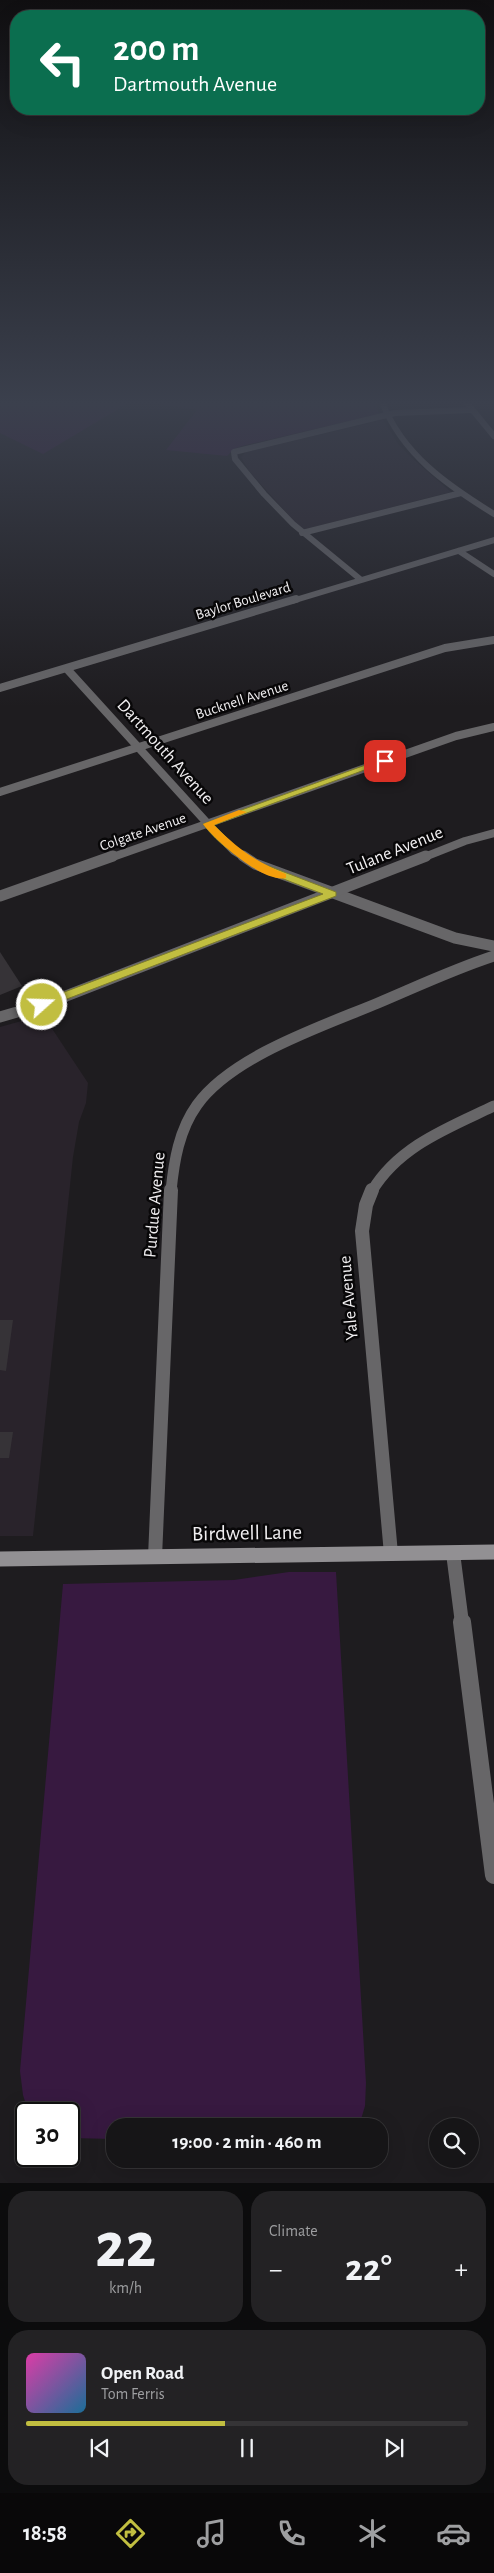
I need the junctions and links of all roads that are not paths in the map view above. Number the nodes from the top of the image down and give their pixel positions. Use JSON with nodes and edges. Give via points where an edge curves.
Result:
{"nodes":[{"id":1,"x":273,"y":504,"type":"edge"},
{"id":2,"x":418,"y":504,"type":"edge"},
{"id":3,"x":478,"y":504,"type":"edge"},
{"id":4,"x":494,"y":514,"type":"edge"},
{"id":5,"x":302,"y":533,"type":"junction"},
{"id":6,"x":494,"y":540,"type":"edge"},
{"id":7,"x":459,"y":551,"type":"junction"},
{"id":8,"x":494,"y":574,"type":"edge"},
{"id":9,"x":360,"y":579,"type":"junction"},
{"id":10,"x":494,"y":640,"type":"edge"},
{"id":11,"x":67,"y":669,"type":"junction"},
{"id":12,"x":0,"y":688,"type":"edge"},
{"id":13,"x":494,"y":727,"type":"edge"},
{"id":14,"x":139,"y":748,"type":"junction"},
{"id":15,"x":0,"y":792,"type":"edge"},
{"id":16,"x":208,"y":824,"type":"junction"},
{"id":17,"x":494,"y":833,"type":"edge"},
{"id":18,"x":333,"y":894,"type":"junction"},
{"id":19,"x":0,"y":896,"type":"edge"},
{"id":20,"x":494,"y":946,"type":"edge"},
{"id":21,"x":494,"y":956,"type":"edge"},
{"id":22,"x":0,"y":1017,"type":"edge"},
{"id":23,"x":494,"y":1106,"type":"edge"},
{"id":24,"x":494,"y":1552,"type":"edge"},
{"id":25,"x":453,"y":1553,"type":"junction"},
{"id":26,"x":391,"y":1554,"type":"junction"},
{"id":27,"x":155,"y":1557,"type":"junction"},
{"id":28,"x":0,"y":1559,"type":"edge"},
{"id":29,"x":494,"y":1874,"type":"edge"}],
"edges":[{"from":1,"to":5,"type":"street"},
{"from":2,"to":5,"type":"street"},
{"from":3,"to":4,"type":"street"},
{"from":5,"to":9,"type":"street"},
{"from":6,"to":7,"type":"street","name":"Baylor Boulevard"},
{"from":7,"to":8,"type":"street"},
{"from":7,"to":9,"type":"street","name":"Baylor Boulevard"},
{"from":9,"to":11,"type":"street","name":"Baylor Boulevard"},
{"from":10,"to":14,"type":"street","name":"Bucknell Avenue","via":[[445,648]]},
{"from":11,"to":12,"type":"street","name":"Baylor Boulevard"},
{"from":11,"to":14,"type":"street","name":"Dartmouth Avenue"},
{"from":13,"to":16,"type":"street","name":"Colgate Avenue","via":[[456,736]]},
{"from":14,"to":15,"type":"street","name":"Bucknell Avenue"},
{"from":14,"to":16,"type":"street","name":"Dartmouth Avenue"},
{"from":16,"to":18,"type":"street","name":"Dartmouth Avenue","via":[[234,850],[255,864]]},
{"from":16,"to":19,"type":"street","name":"Colgate Avenue"},
{"from":17,"to":18,"type":"street","name":"Tulane Avenue","via":[[465,841]]},
{"from":18,"to":20,"type":"street","name":"Dartmouth Avenue","via":[[455,938]]},
{"from":18,"to":22,"type":"street","name":"Tulane Avenue","via":[[48,1002]]},
{"from":21,"to":27,"type":"street","name":"Purdue Avenue","via":[[251,1060],[199,1101],[185,1124],[175,1152],[171,1192]]},
{"from":23,"to":26,"type":"street","name":"Yale Avenue","via":[[415,1144],[390,1166],[372,1189],[365,1207],[362,1231]]},
{"from":24,"to":25,"type":"main road","name":"Birdwell Lane"},
{"from":25,"to":26,"type":"main road","name":"Birdwell Lane"},
{"from":25,"to":29,"type":"street"},
{"from":26,"to":27,"type":"main road","name":"Birdwell Lane"},
{"from":27,"to":28,"type":"main road","name":"Birdwell Lane"}]}
